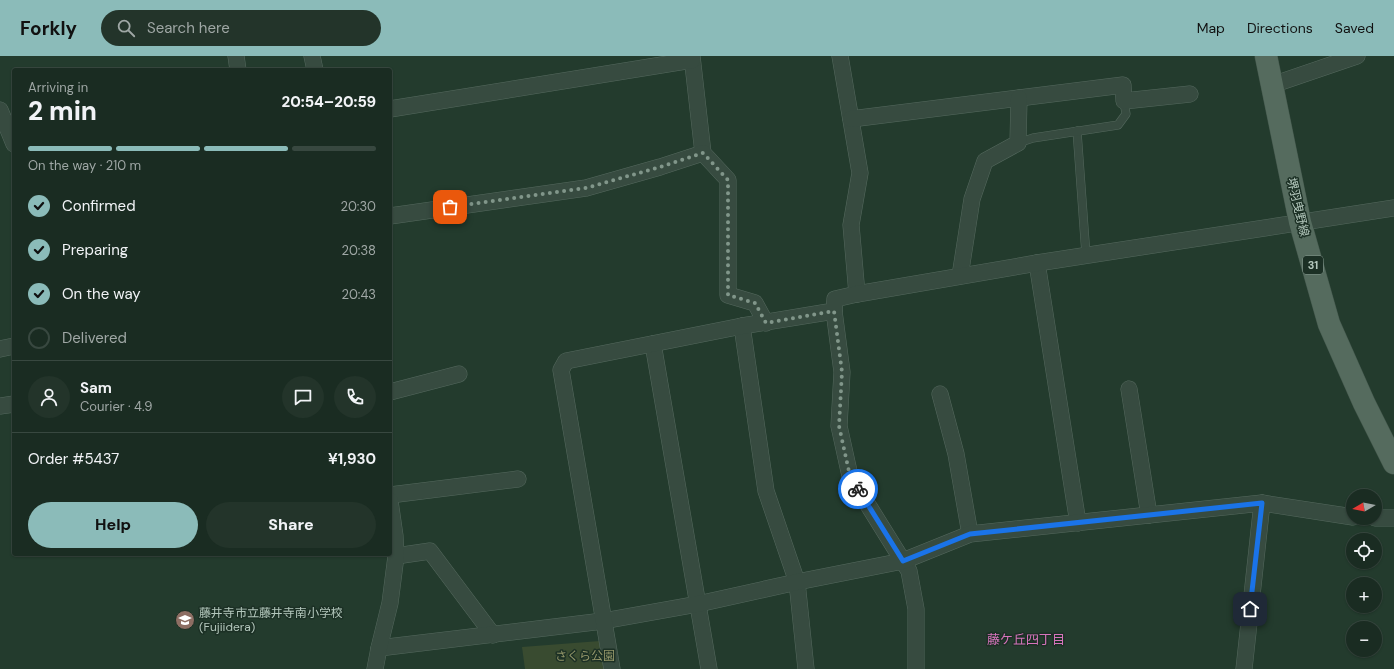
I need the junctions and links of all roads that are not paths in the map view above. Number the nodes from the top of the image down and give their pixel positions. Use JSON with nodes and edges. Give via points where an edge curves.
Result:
{"nodes":[{"id":1,"x":236,"y":56,"type":"edge"},
{"id":2,"x":312,"y":56,"type":"edge"},
{"id":3,"x":840,"y":56,"type":"edge"},
{"id":4,"x":1266,"y":56,"type":"edge"},
{"id":5,"x":1358,"y":56,"type":"edge"},
{"id":6,"x":692,"y":58,"type":"edge"},
{"id":7,"x":238,"y":68,"type":"edge"},
{"id":8,"x":315,"y":68,"type":"edge"},
{"id":9,"x":1272,"y":85,"type":"junction"},
{"id":10,"x":1190,"y":94,"type":"dead end"},
{"id":11,"x":1019,"y":98,"type":"junction"},
{"id":12,"x":1124,"y":102,"type":"junction"},
{"id":13,"x":392,"y":108,"type":"edge"},
{"id":14,"x":0,"y":110,"type":"edge"},
{"id":15,"x":850,"y":119,"type":"junction"},
{"id":16,"x":1077,"y":131,"type":"junction"},
{"id":17,"x":12,"y":139,"type":"edge"},
{"id":18,"x":1018,"y":143,"type":"junction"},
{"id":19,"x":703,"y":153,"type":"junction"},
{"id":20,"x":1394,"y":208,"type":"edge"},
{"id":21,"x":392,"y":216,"type":"edge"},
{"id":22,"x":1300,"y":222,"type":"junction"},
{"id":23,"x":1086,"y":255,"type":"junction"},
{"id":24,"x":1037,"y":263,"type":"junction"},
{"id":25,"x":960,"y":276,"type":"junction"},
{"id":26,"x":857,"y":294,"type":"junction"},
{"id":27,"x":834,"y":311,"type":"junction"},
{"id":28,"x":766,"y":323,"type":"junction"},
{"id":29,"x":742,"y":326,"type":"junction"},
{"id":30,"x":653,"y":344,"type":"junction"},
{"id":31,"x":12,"y":346,"type":"edge"},
{"id":32,"x":0,"y":349,"type":"edge"},
{"id":33,"x":460,"y":374,"type":"dead end"},
{"id":34,"x":1128,"y":389,"type":"dead end"},
{"id":35,"x":392,"y":391,"type":"edge"},
{"id":36,"x":940,"y":394,"type":"dead end"},
{"id":37,"x":12,"y":404,"type":"edge"},
{"id":38,"x":0,"y":406,"type":"edge"},
{"id":39,"x":1394,"y":463,"type":"edge"},
{"id":40,"x":518,"y":479,"type":"dead end"},
{"id":41,"x":392,"y":495,"type":"edge"},
{"id":42,"x":1262,"y":503,"type":"junction"},
{"id":43,"x":392,"y":515,"type":"edge"},
{"id":44,"x":1148,"y":515,"type":"junction"},
{"id":45,"x":1346,"y":516,"type":"edge"},
{"id":46,"x":1382,"y":518,"type":"edge"},
{"id":47,"x":1394,"y":518,"type":"edge"},
{"id":48,"x":1078,"y":523,"type":"junction"},
{"id":49,"x":970,"y":534,"type":"junction"},
{"id":50,"x":396,"y":556,"type":"junction"},
{"id":51,"x":903,"y":561,"type":"junction"},
{"id":52,"x":797,"y":582,"type":"junction"},
{"id":53,"x":698,"y":604,"type":"junction"},
{"id":54,"x":603,"y":621,"type":"junction"},
{"id":55,"x":493,"y":635,"type":"junction"},
{"id":56,"x":378,"y":648,"type":"junction"},
{"id":57,"x":375,"y":669,"type":"edge"},
{"id":58,"x":612,"y":669,"type":"edge"},
{"id":59,"x":709,"y":669,"type":"edge"},
{"id":60,"x":806,"y":669,"type":"edge"},
{"id":61,"x":916,"y":669,"type":"edge"},
{"id":62,"x":1244,"y":669,"type":"edge"}],
"edges":[{"from":1,"to":7,"type":"street"},
{"from":2,"to":8,"type":"street"},
{"from":3,"to":15,"type":"street"},
{"from":4,"to":9,"type":"main road","name":"堺羽曳野線","number":"31"},
{"from":5,"to":9,"type":"street"},
{"from":6,"to":13,"type":"street"},
{"from":6,"to":19,"type":"street"},
{"from":9,"to":22,"type":"main road","name":"堺羽曳野線","number":"31"},
{"from":10,"to":12,"type":"street"},
{"from":11,"to":12,"type":"street","via":[[1123,85]]},
{"from":11,"to":15,"type":"street"},
{"from":11,"to":18,"type":"street"},
{"from":12,"to":16,"type":"lane","via":[[1126,114],[1118,125]]},
{"from":14,"to":17,"type":"street"},
{"from":15,"to":26,"type":"street","via":[[860,173],[851,225]]},
{"from":16,"to":18,"type":"lane"},
{"from":16,"to":23,"type":"lane"},
{"from":18,"to":25,"type":"street","via":[[985,161],[972,199]]},
{"from":19,"to":21,"type":"street","via":[[586,188]]},
{"from":19,"to":28,"type":"street","via":[[728,180],[728,295],[755,303]]},
{"from":20,"to":22,"type":"street"},
{"from":22,"to":23,"type":"street"},
{"from":22,"to":39,"type":"main road","name":"堺羽曳野線","number":"31","via":[[1329,324]]},
{"from":23,"to":24,"type":"street"},
{"from":24,"to":25,"type":"street"},
{"from":24,"to":48,"type":"street"},
{"from":25,"to":26,"type":"street"},
{"from":26,"to":27,"type":"street","via":[[835,299]]},
{"from":27,"to":28,"type":"street"},
{"from":27,"to":51,"type":"street","via":[[842,372],[839,426],[850,476]]},
{"from":28,"to":29,"type":"street"},
{"from":29,"to":30,"type":"street"},
{"from":29,"to":52,"type":"street","via":[[766,491]]},
{"from":30,"to":53,"type":"street"},
{"from":30,"to":54,"type":"street","via":[[566,361],[561,370]]},
{"from":31,"to":32,"type":"street"},
{"from":33,"to":35,"type":"street"},
{"from":34,"to":44,"type":"street"},
{"from":36,"to":49,"type":"street","via":[[956,454]]},
{"from":37,"to":38,"type":"street"},
{"from":40,"to":41,"type":"street"},
{"from":42,"to":44,"type":"street"},
{"from":42,"to":45,"type":"street"},
{"from":42,"to":62,"type":"street"},
{"from":43,"to":50,"type":"street"},
{"from":44,"to":48,"type":"street"},
{"from":46,"to":47,"type":"street"},
{"from":48,"to":49,"type":"street"},
{"from":49,"to":51,"type":"street"},
{"from":50,"to":55,"type":"street","via":[[430,551]]},
{"from":50,"to":56,"type":"street","via":[[390,603]]},
{"from":51,"to":52,"type":"street"},
{"from":51,"to":61,"type":"street","via":[[909,571],[916,609]]},
{"from":52,"to":53,"type":"street"},
{"from":52,"to":60,"type":"street"},
{"from":53,"to":54,"type":"street"},
{"from":53,"to":59,"type":"street"},
{"from":54,"to":55,"type":"street"},
{"from":54,"to":58,"type":"street"},
{"from":55,"to":56,"type":"street"},
{"from":56,"to":57,"type":"street"}]}
